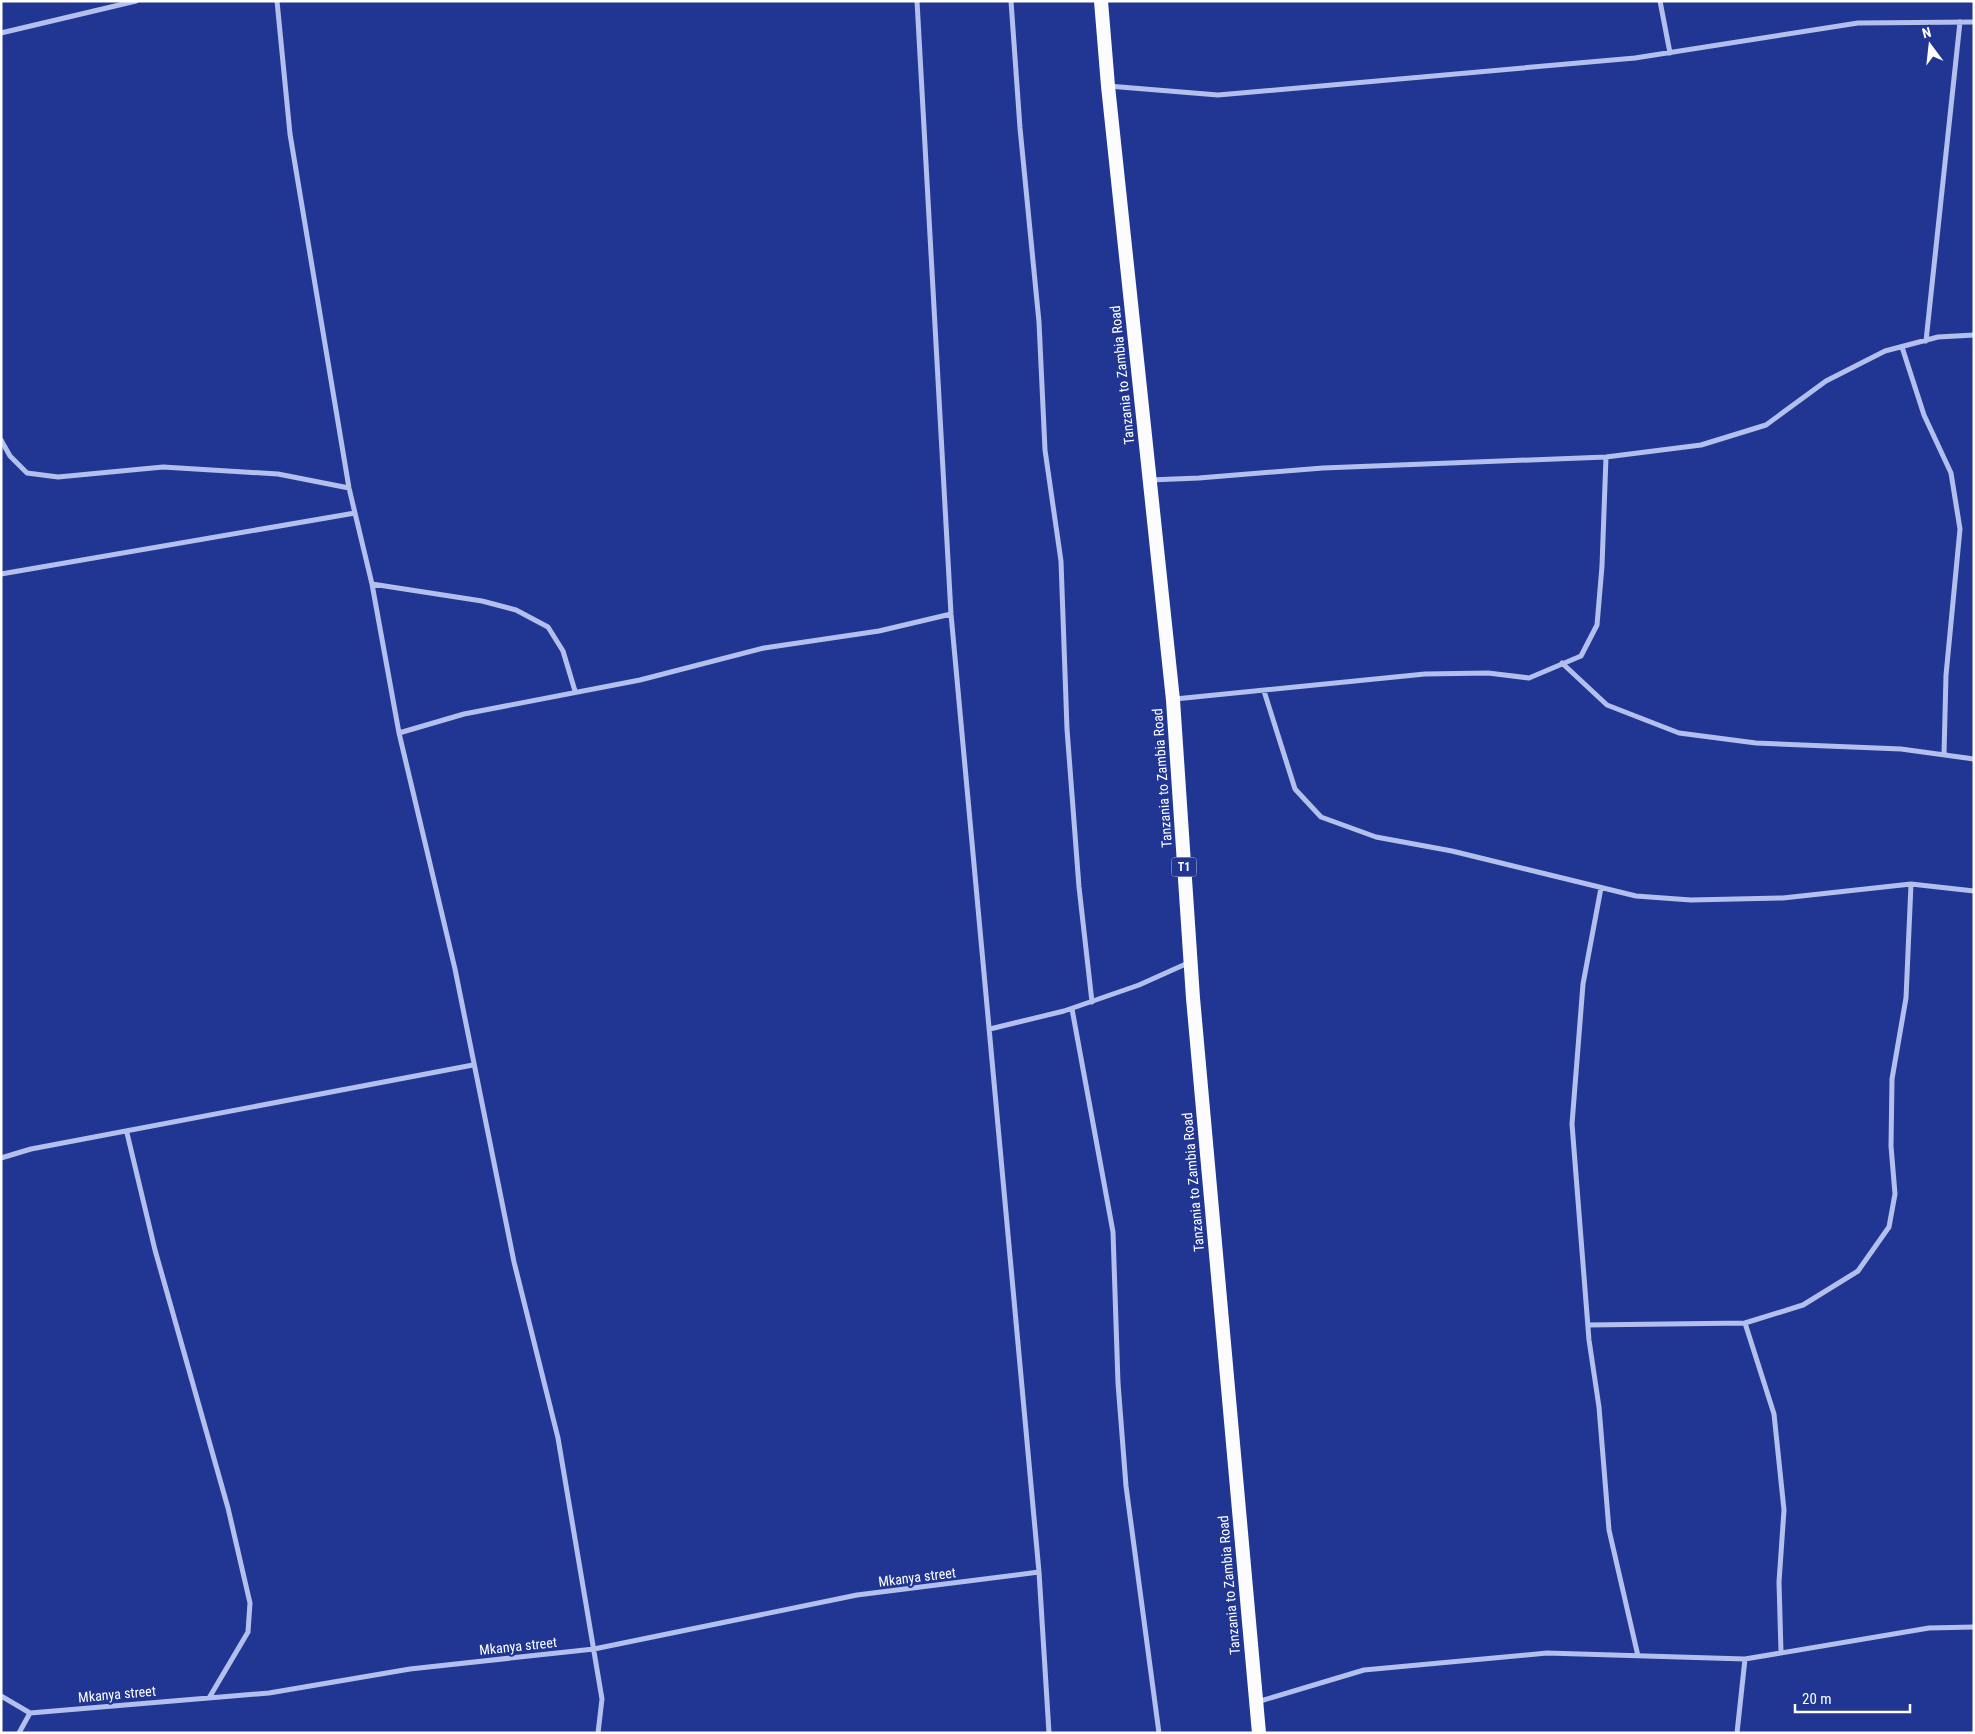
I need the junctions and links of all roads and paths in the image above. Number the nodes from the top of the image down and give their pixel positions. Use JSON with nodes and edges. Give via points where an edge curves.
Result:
{"nodes":[{"id":1,"x":136,"y":1,"type":"edge"},
{"id":2,"x":276,"y":1,"type":"edge"},
{"id":3,"x":917,"y":1,"type":"edge"},
{"id":4,"x":1011,"y":1,"type":"edge"},
{"id":5,"x":1101,"y":1,"type":"edge"},
{"id":6,"x":1660,"y":1,"type":"edge"},
{"id":7,"x":1960,"y":22,"type":"junction"},
{"id":8,"x":1974,"y":22,"type":"edge"},
{"id":9,"x":1,"y":33,"type":"edge"},
{"id":10,"x":1670,"y":53,"type":"junction"},
{"id":11,"x":1108,"y":86,"type":"junction"},
{"id":12,"x":1974,"y":335,"type":"edge"},
{"id":13,"x":1926,"y":340,"type":"junction"},
{"id":14,"x":1902,"y":347,"type":"junction"},
{"id":15,"x":1,"y":440,"type":"edge"},
{"id":16,"x":1606,"y":457,"type":"junction"},
{"id":17,"x":1150,"y":480,"type":"junction"},
{"id":18,"x":349,"y":488,"type":"junction"},
{"id":19,"x":355,"y":513,"type":"junction"},
{"id":20,"x":1,"y":574,"type":"edge"},
{"id":21,"x":372,"y":584,"type":"junction"},
{"id":22,"x":951,"y":614,"type":"junction"},
{"id":23,"x":1562,"y":664,"type":"junction"},
{"id":24,"x":1264,"y":690,"type":"junction"},
{"id":25,"x":575,"y":691,"type":"junction"},
{"id":26,"x":1173,"y":700,"type":"junction"},
{"id":27,"x":399,"y":733,"type":"junction"},
{"id":28,"x":1944,"y":754,"type":"junction"},
{"id":29,"x":1974,"y":758,"type":"edge"},
{"id":30,"x":1911,"y":884,"type":"junction"},
{"id":31,"x":1601,"y":888,"type":"junction"},
{"id":32,"x":1974,"y":891,"type":"edge"},
{"id":33,"x":1191,"y":961,"type":"junction"},
{"id":34,"x":1092,"y":1002,"type":"junction"},
{"id":35,"x":1072,"y":1009,"type":"junction"},
{"id":36,"x":990,"y":1029,"type":"junction"},
{"id":37,"x":473,"y":1065,"type":"junction"},
{"id":38,"x":127,"y":1133,"type":"junction"},
{"id":39,"x":1,"y":1158,"type":"edge"},
{"id":40,"x":1745,"y":1323,"type":"junction"},
{"id":41,"x":1588,"y":1325,"type":"junction"},
{"id":42,"x":1039,"y":1572,"type":"junction"},
{"id":43,"x":1974,"y":1627,"type":"edge"},
{"id":44,"x":594,"y":1649,"type":"junction"},
{"id":45,"x":1781,"y":1652,"type":"junction"},
{"id":46,"x":1638,"y":1656,"type":"junction"},
{"id":47,"x":1745,"y":1659,"type":"junction"},
{"id":48,"x":1,"y":1696,"type":"edge"},
{"id":49,"x":209,"y":1698,"type":"junction"},
{"id":50,"x":1256,"y":1702,"type":"junction"},
{"id":51,"x":30,"y":1713,"type":"junction"},
{"id":52,"x":19,"y":1733,"type":"edge"},
{"id":53,"x":598,"y":1733,"type":"edge"},
{"id":54,"x":1049,"y":1733,"type":"edge"},
{"id":55,"x":1159,"y":1733,"type":"edge"},
{"id":56,"x":1259,"y":1733,"type":"edge"},
{"id":57,"x":1737,"y":1733,"type":"edge"}],
"edges":[{"from":1,"to":9,"type":"street"},
{"from":2,"to":18,"type":"street","via":[[290,134]]},
{"from":3,"to":22,"type":"street"},
{"from":4,"to":34,"type":"street","via":[[1039,322],[1045,450],[1061,561],[1071,779]]},
{"from":5,"to":11,"type":"highway","name":"Tanzania to Zambia Road","number":"T1"},
{"from":6,"to":10,"type":"street"},
{"from":7,"to":8,"type":"street"},
{"from":7,"to":10,"type":"street","via":[[1858,23]]},
{"from":7,"to":13,"type":"street"},
{"from":10,"to":11,"type":"street","via":[[1218,95]]},
{"from":11,"to":17,"type":"highway","name":"Tanzania to Zambia Road","number":"T1"},
{"from":12,"to":13,"type":"street"},
{"from":13,"to":14,"type":"street"},
{"from":14,"to":16,"type":"street","via":[[1885,351],[1826,381],[1766,425],[1701,445]]},
{"from":14,"to":28,"type":"street","via":[[1924,415],[1951,473],[1960,529],[1946,675]]},
{"from":15,"to":18,"type":"street","via":[[10,456],[28,473],[58,477],[163,467],[278,474]]},
{"from":16,"to":17,"type":"street","via":[[1323,468]]},
{"from":16,"to":23,"type":"street","via":[[1602,566],[1596,624],[1581,656]]},
{"from":17,"to":26,"type":"highway","name":"Tanzania to Zambia Road","number":"T1"},
{"from":18,"to":19,"type":"street"},
{"from":19,"to":20,"type":"street"},
{"from":19,"to":21,"type":"street"},
{"from":21,"to":25,"type":"street","via":[[482,601],[516,610],[548,627],[563,651]]},
{"from":21,"to":27,"type":"street"},
{"from":22,"to":25,"type":"street","via":[[880,631],[764,648],[640,680]]},
{"from":22,"to":36,"type":"street"},
{"from":23,"to":24,"type":"street","via":[[1529,678],[1488,673],[1425,674]]},
{"from":23,"to":28,"type":"street","via":[[1607,705],[1679,733],[1756,743]]},
{"from":24,"to":26,"type":"street"},
{"from":24,"to":31,"type":"street","via":[[1295,789],[1321,817],[1376,837],[1452,851]]},
{"from":25,"to":27,"type":"street","via":[[464,714]]},
{"from":26,"to":33,"type":"highway","name":"Tanzania to Zambia Road","number":"T1"},
{"from":27,"to":37,"type":"street","via":[[455,969]]},
{"from":28,"to":29,"type":"street"},
{"from":30,"to":31,"type":"street","via":[[1783,898],[1691,900],[1636,896]]},
{"from":30,"to":32,"type":"street"},
{"from":30,"to":40,"type":"street","via":[[1906,998],[1892,1079],[1891,1146],[1895,1194],[1889,1227],[1858,1271],[1802,1305]]},
{"from":31,"to":41,"type":"street","via":[[1584,984],[1572,1124]]},
{"from":33,"to":34,"type":"street"},
{"from":33,"to":50,"type":"highway","name":"Tanzania to Zambia Road","number":"T1"},
{"from":34,"to":35,"type":"street"},
{"from":35,"to":36,"type":"street"},
{"from":35,"to":55,"type":"street","via":[[1113,1232],[1126,1486]]},
{"from":36,"to":42,"type":"street"},
{"from":37,"to":38,"type":"street"},
{"from":37,"to":44,"type":"street","via":[[514,1262],[558,1438]]},
{"from":38,"to":39,"type":"street","via":[[31,1149]]},
{"from":38,"to":49,"type":"street","via":[[155,1250],[228,1508],[250,1603],[248,1632]]},
{"from":40,"to":41,"type":"street"},
{"from":40,"to":45,"type":"street","via":[[1774,1414],[1784,1510],[1779,1582]]},
{"from":41,"to":46,"type":"street","via":[[1600,1408],[1609,1530]]},
{"from":42,"to":44,"type":"street","name":"Mkanya street","via":[[857,1595]]},
{"from":42,"to":54,"type":"street"},
{"from":43,"to":45,"type":"street","via":[[1929,1628]]},
{"from":44,"to":49,"type":"street","name":"Mkanya street","via":[[410,1669],[270,1693]]},
{"from":44,"to":53,"type":"street","via":[[602,1699]]},
{"from":45,"to":47,"type":"street"},
{"from":46,"to":47,"type":"street"},
{"from":46,"to":50,"type":"street","via":[[1547,1653],[1364,1670]]},
{"from":47,"to":57,"type":"street"},
{"from":48,"to":51,"type":"street"},
{"from":49,"to":51,"type":"street","name":"Mkanya street"},
{"from":50,"to":56,"type":"highway","name":"Tanzania to Zambia Road","number":"T1"},
{"from":51,"to":52,"type":"street"}]}
